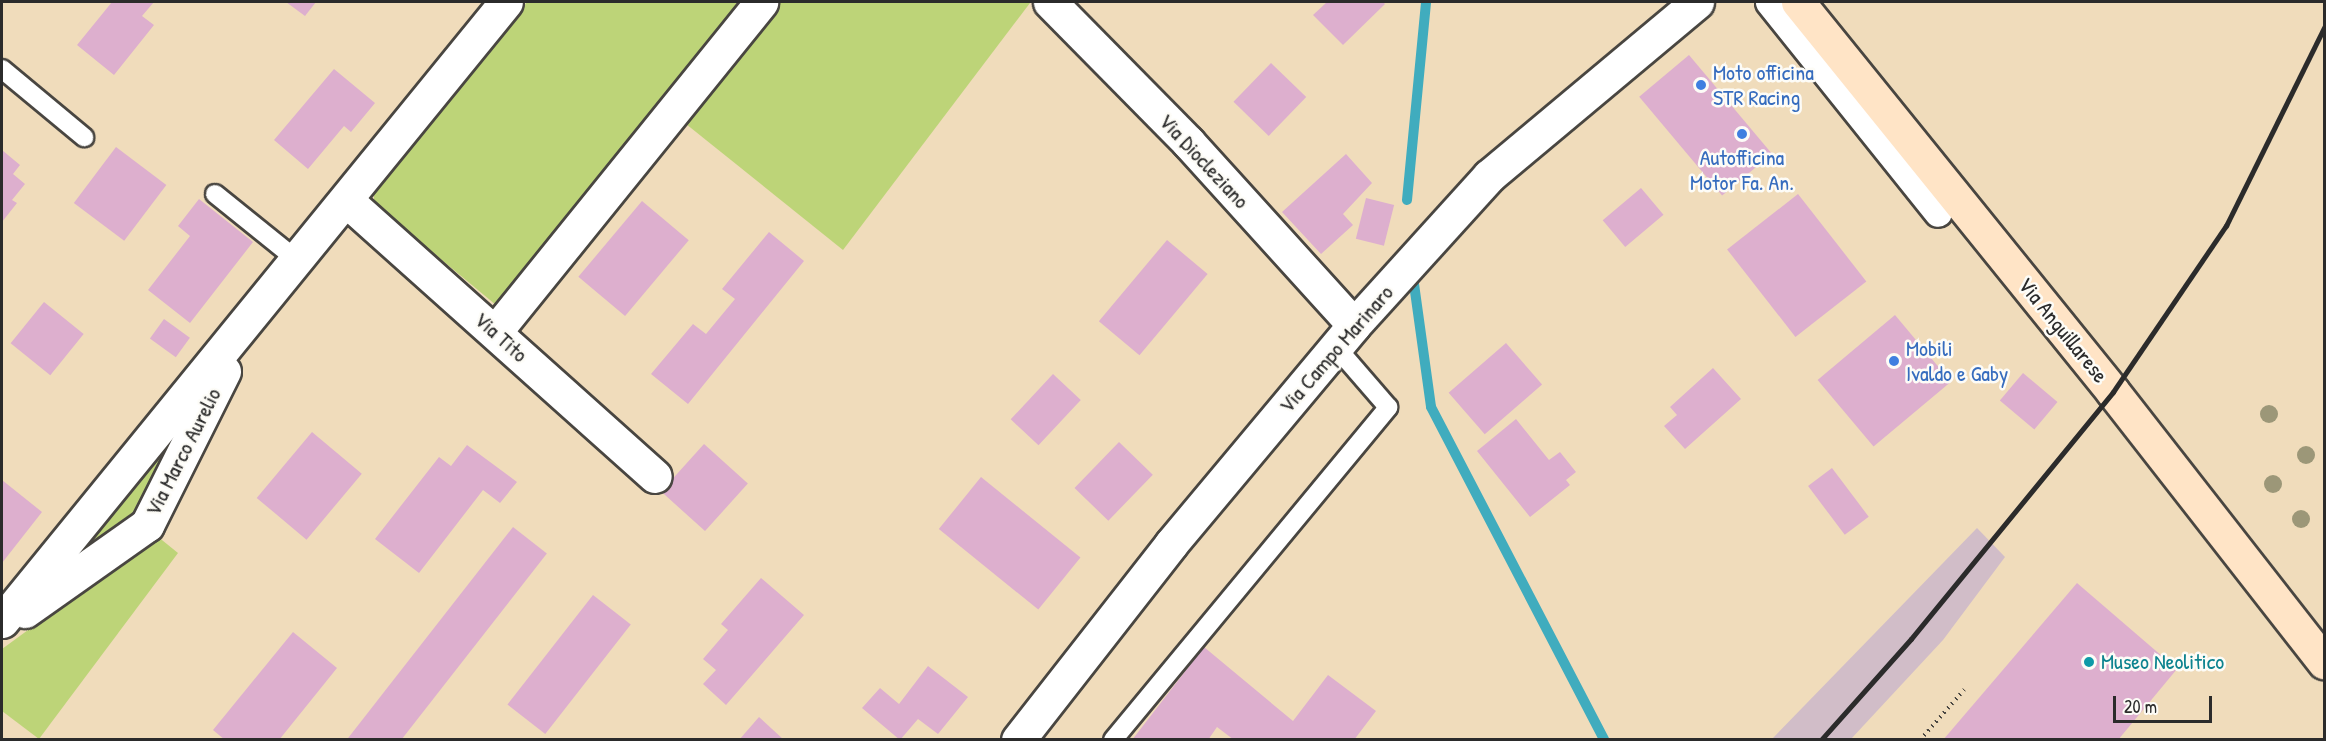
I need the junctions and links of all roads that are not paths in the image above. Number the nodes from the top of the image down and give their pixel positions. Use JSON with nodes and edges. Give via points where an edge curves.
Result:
{"nodes":[{"id":1,"x":506,"y":2,"type":"edge"},
{"id":2,"x":761,"y":2,"type":"edge"},
{"id":3,"x":1050,"y":2,"type":"edge"},
{"id":4,"x":1697,"y":2,"type":"edge"},
{"id":5,"x":1769,"y":2,"type":"edge"},
{"id":6,"x":1798,"y":2,"type":"edge"},
{"id":7,"x":2,"y":69,"type":"edge"},
{"id":8,"x":84,"y":137,"type":"dead end"},
{"id":9,"x":215,"y":194,"type":"dead end"},
{"id":10,"x":346,"y":200,"type":"junction"},
{"id":11,"x":1938,"y":213,"type":"dead end"},
{"id":12,"x":297,"y":260,"type":"junction"},
{"id":13,"x":251,"y":316,"type":"junction"},
{"id":14,"x":495,"y":332,"type":"junction"},
{"id":15,"x":1345,"y":336,"type":"junction"},
{"id":16,"x":655,"y":476,"type":"dead end"},
{"id":17,"x":2,"y":621,"type":"edge"},
{"id":18,"x":2,"y":627,"type":"edge"},
{"id":19,"x":2325,"y":662,"type":"edge"},
{"id":20,"x":1018,"y":740,"type":"edge"},
{"id":21,"x":1113,"y":740,"type":"edge"}],
"edges":[{"from":1,"to":10,"type":"street","name":"Via Marco Aurelio"},
{"from":2,"to":14,"type":"street"},
{"from":3,"to":15,"type":"street","name":"Via Diocleziano","via":[[1188,142]]},
{"from":4,"to":15,"type":"street","name":"Via Campo Marinaro","via":[[1489,176]]},
{"from":5,"to":11,"type":"street"},
{"from":6,"to":19,"type":"main road","name":"Via Anguillarese"},
{"from":7,"to":8,"type":"lane"},
{"from":9,"to":12,"type":"lane"},
{"from":10,"to":12,"type":"street","name":"Via Marco Aurelio"},
{"from":10,"to":14,"type":"street","name":"Via Tito"},
{"from":12,"to":13,"type":"street","name":"Via Marco Aurelio"},
{"from":13,"to":17,"type":"street","name":"Via Marco Aurelio"},
{"from":13,"to":18,"type":"street","name":"Via Marco Aurelio","via":[[147,525]]},
{"from":14,"to":16,"type":"street","name":"Via Tito"},
{"from":15,"to":20,"type":"street","name":"Via Campo Marinaro","via":[[1171,544]]},
{"from":15,"to":21,"type":"lane","via":[[1388,407]]}]}
